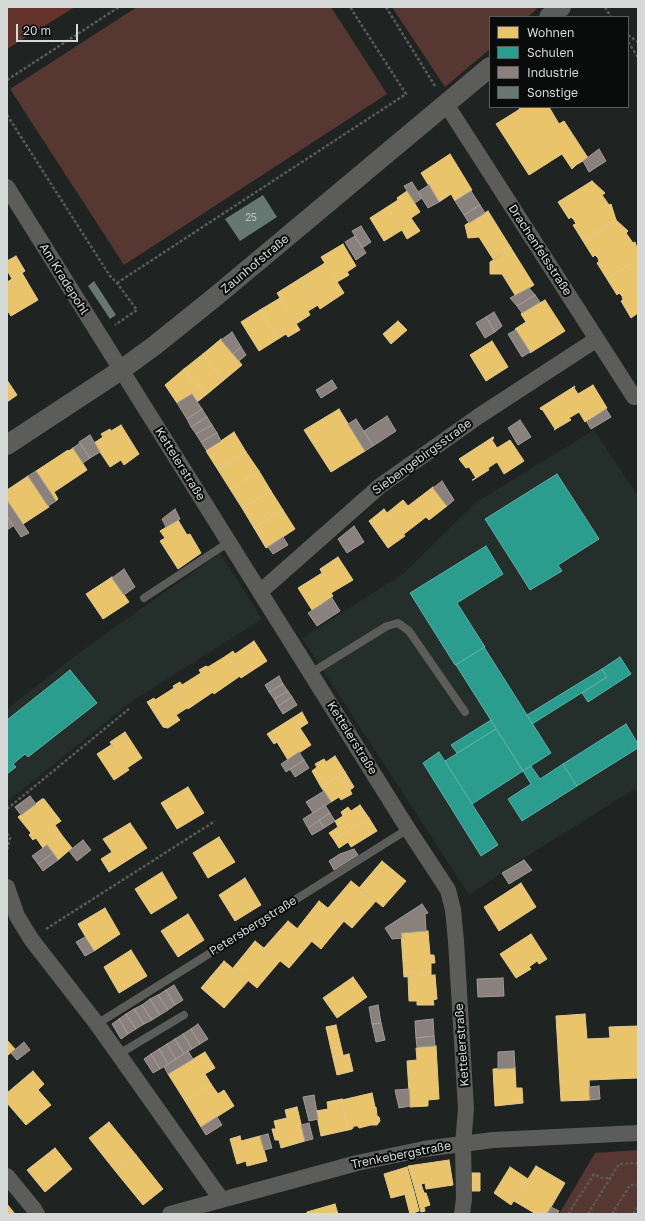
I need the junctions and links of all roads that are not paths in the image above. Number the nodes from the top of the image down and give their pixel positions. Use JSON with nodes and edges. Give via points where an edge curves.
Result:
{"nodes":[{"id":1,"x":561,"y":7,"type":"edge"},
{"id":2,"x":550,"y":16,"type":"edge"},
{"id":3,"x":489,"y":68,"type":"edge"},
{"id":4,"x":446,"y":104,"type":"junction"},
{"id":5,"x":7,"y":187,"type":"edge"},
{"id":6,"x":597,"y":338,"type":"junction"},
{"id":7,"x":121,"y":370,"type":"junction"},
{"id":8,"x":634,"y":397,"type":"dead end"},
{"id":9,"x":7,"y":445,"type":"edge"},
{"id":10,"x":229,"y":542,"type":"junction"},
{"id":11,"x":260,"y":592,"type":"junction"},
{"id":12,"x":144,"y":598,"type":"dead end"},
{"id":13,"x":311,"y":673,"type":"junction"},
{"id":14,"x":465,"y":712,"type":"dead end"},
{"id":15,"x":408,"y":829,"type":"junction"},
{"id":16,"x":7,"y":887,"type":"edge"},
{"id":17,"x":184,"y":1015,"type":"dead end"},
{"id":18,"x":97,"y":1024,"type":"junction"},
{"id":19,"x":119,"y":1054,"type":"junction"},
{"id":20,"x":638,"y":1133,"type":"edge"},
{"id":21,"x":463,"y":1144,"type":"junction"},
{"id":22,"x":7,"y":1176,"type":"edge"},
{"id":23,"x":221,"y":1199,"type":"junction"},
{"id":24,"x":37,"y":1214,"type":"edge"},
{"id":25,"x":170,"y":1214,"type":"edge"},
{"id":26,"x":462,"y":1214,"type":"edge"}],
"edges":[{"from":1,"to":2,"type":"street"},
{"from":3,"to":4,"type":"street","name":"Zaunhofstraße"},
{"from":4,"to":6,"type":"street","name":"Drachenfelsstraße"},
{"from":4,"to":7,"type":"street","name":"Zaunhofstraße","via":[[209,302]]},
{"from":5,"to":7,"type":"street","name":"Am Kradepohl"},
{"from":6,"to":8,"type":"street","name":"Drachenfelsstraße"},
{"from":6,"to":11,"type":"street","name":"Siebengebirgsstraße","via":[[479,416],[380,486]]},
{"from":7,"to":9,"type":"street","name":"Zaunhofstraße"},
{"from":7,"to":10,"type":"street","name":"Kettelerstraße"},
{"from":10,"to":11,"type":"street","name":"Kettelerstraße"},
{"from":10,"to":12,"type":"lane"},
{"from":11,"to":13,"type":"street","name":"Kettelerstraße"},
{"from":13,"to":14,"type":"lane","via":[[387,626],[398,623],[408,631]]},
{"from":13,"to":15,"type":"street","name":"Kettelerstraße"},
{"from":15,"to":18,"type":"lane","name":"Petersbergstraße"},
{"from":15,"to":21,"type":"street","name":"Kettelerstraße","via":[[448,890],[453,910],[466,1109]]},
{"from":16,"to":18,"type":"street","via":[[17,916],[31,939]]},
{"from":17,"to":19,"type":"lane"},
{"from":18,"to":19,"type":"street"},
{"from":19,"to":23,"type":"street"},
{"from":20,"to":21,"type":"street","name":"Trenkebergstraße","via":[[493,1140]]},
{"from":21,"to":23,"type":"street","name":"Trenkebergstraße","via":[[357,1162]]},
{"from":21,"to":26,"type":"street","name":"Kettelerstraße"},
{"from":22,"to":24,"type":"street"},
{"from":23,"to":25,"type":"street","name":"Trenkebergstraße"}]}
